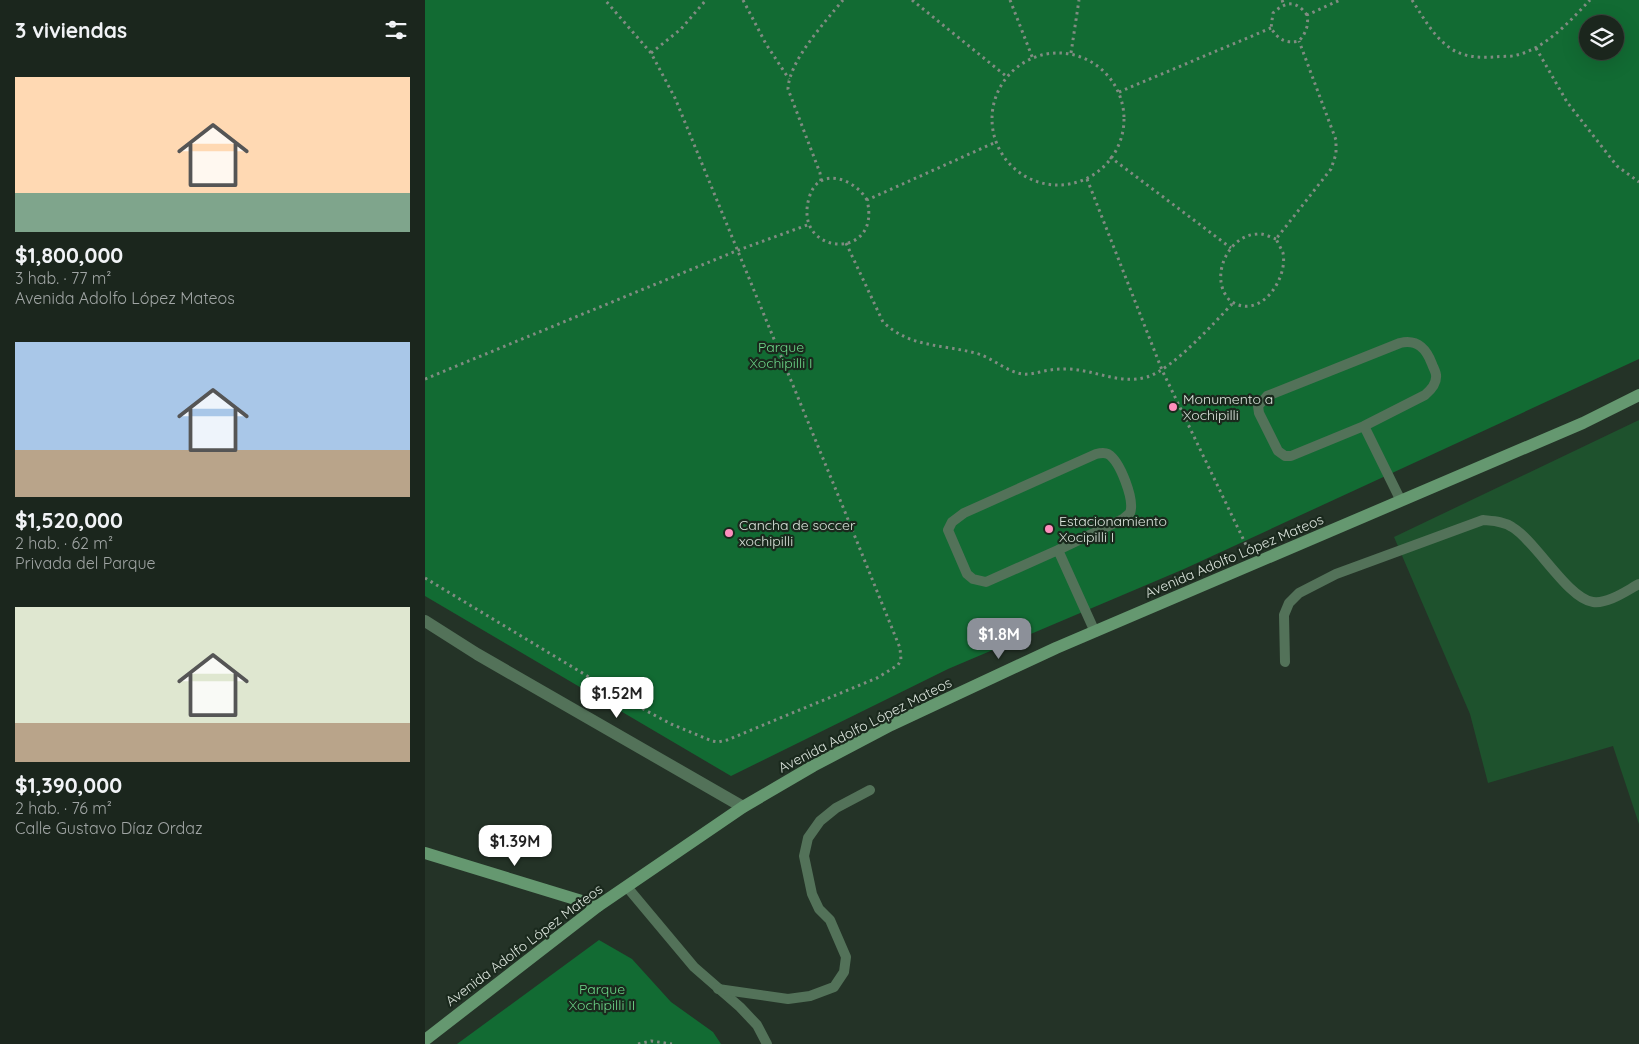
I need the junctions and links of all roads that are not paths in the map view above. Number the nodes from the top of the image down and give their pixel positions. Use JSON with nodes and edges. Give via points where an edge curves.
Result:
{"nodes":[{"id":1,"x":1639,"y":395,"type":"edge"},
{"id":2,"x":1364,"y":426,"type":"junction"},
{"id":3,"x":1401,"y":501,"type":"junction"},
{"id":4,"x":1058,"y":550,"type":"junction"},
{"id":5,"x":1639,"y":584,"type":"edge"},
{"id":6,"x":425,"y":621,"type":"edge"},
{"id":7,"x":1095,"y":632,"type":"junction"},
{"id":8,"x":1285,"y":662,"type":"dead end"},
{"id":9,"x":870,"y":790,"type":"dead end"},
{"id":10,"x":743,"y":807,"type":"junction"},
{"id":11,"x":425,"y":853,"type":"edge"},
{"id":12,"x":627,"y":887,"type":"junction"},
{"id":13,"x":598,"y":906,"type":"junction"},
{"id":14,"x":718,"y":989,"type":"junction"},
{"id":15,"x":425,"y":1040,"type":"edge"},
{"id":16,"x":767,"y":1044,"type":"edge"}],
"edges":[{"from":1,"to":3,"type":"street","name":"Avenida Adolfo López Mateos","via":[[1583,423]]},
{"from":2,"to":2,"type":"lane","via":[[1425,395],[1433,387],[1436,375],[1425,350],[1417,344],[1400,342],[1267,396],[1258,406],[1278,451],[1285,456]]},
{"from":2,"to":3,"type":"lane"},
{"from":3,"to":7,"type":"street","name":"Avenida Adolfo López Mateos"},
{"from":4,"to":4,"type":"lane","via":[[1130,513],[1131,501],[1122,473],[1109,454],[1096,454],[964,513],[948,530],[967,574],[986,582]]},
{"from":4,"to":7,"type":"lane"},
{"from":5,"to":8,"type":"lane","via":[[1602,602],[1592,602],[1581,597],[1561,579],[1514,528],[1503,522],[1483,520],[1336,574],[1299,593],[1289,603],[1284,615]]},
{"from":6,"to":10,"type":"street"},
{"from":7,"to":10,"type":"street","name":"Avenida Adolfo López Mateos","via":[[891,726]]},
{"from":9,"to":14,"type":"lane","via":[[836,808],[820,821],[808,838],[803,856],[812,894],[819,909],[830,920],[846,957],[844,972],[834,987],[810,996],[788,999]]},
{"from":10,"to":12,"type":"street","name":"Avenida Adolfo López Mateos"},
{"from":11,"to":13,"type":"street"},
{"from":12,"to":13,"type":"street","name":"Avenida Adolfo López Mateos"},
{"from":12,"to":14,"type":"lane","via":[[694,967]]},
{"from":13,"to":15,"type":"street","name":"Avenida Adolfo López Mateos"},
{"from":14,"to":16,"type":"lane","via":[[757,1025]]}]}
